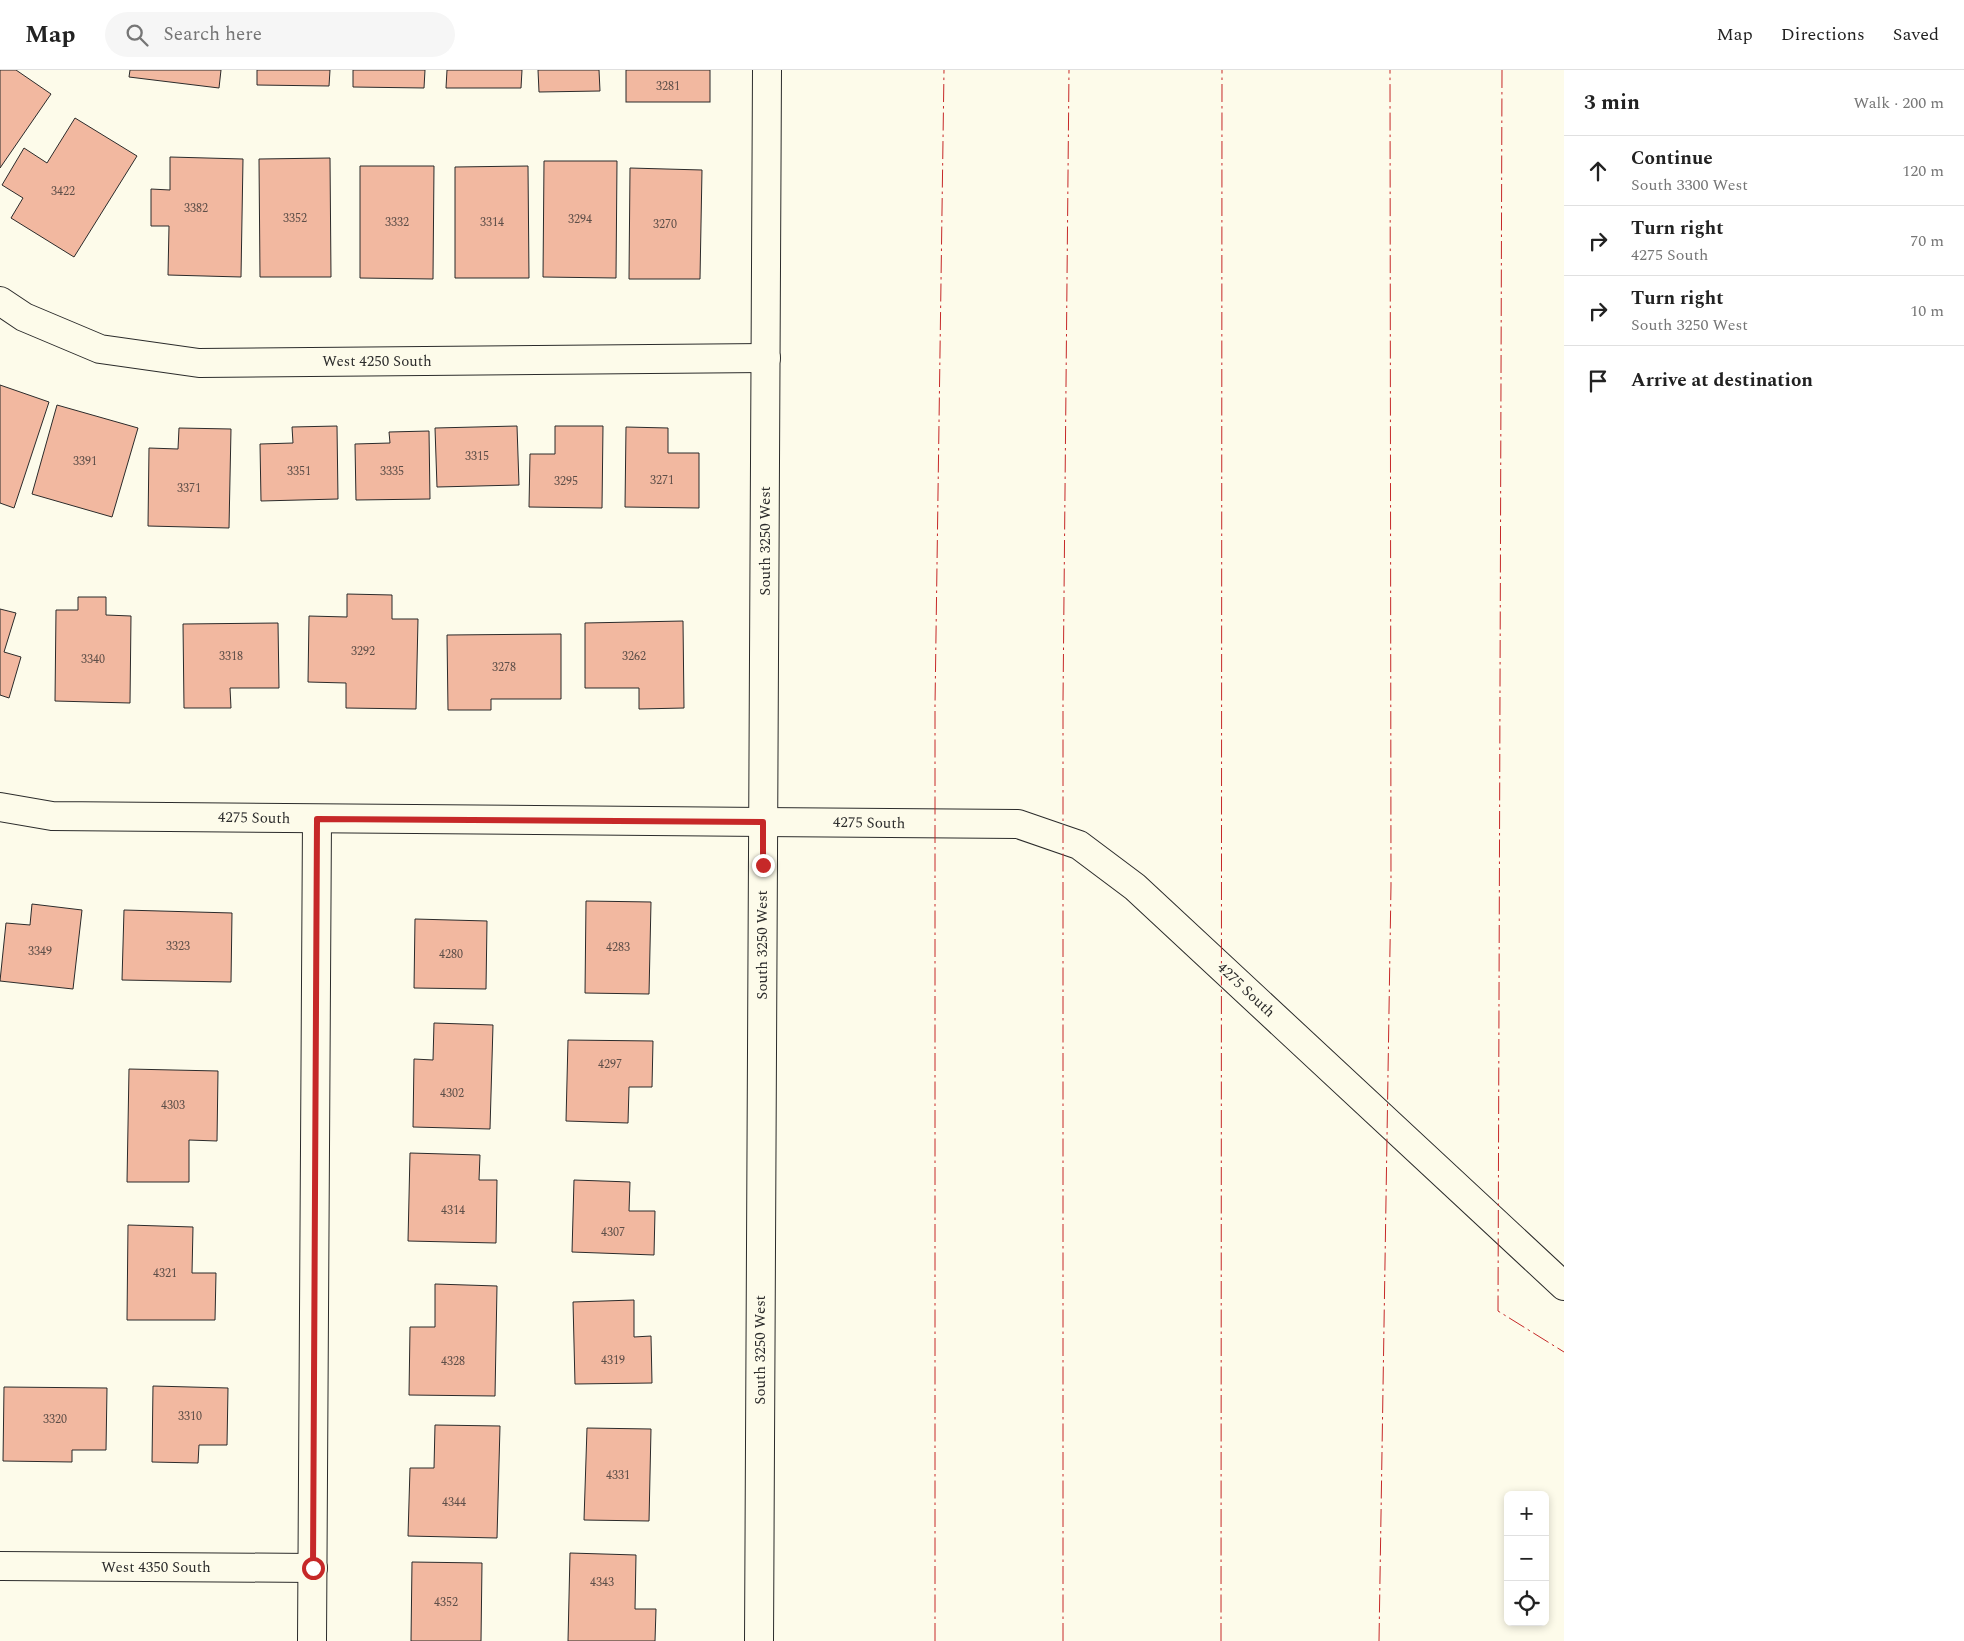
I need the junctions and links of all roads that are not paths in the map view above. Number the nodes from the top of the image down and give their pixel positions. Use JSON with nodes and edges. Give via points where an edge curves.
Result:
{"nodes":[{"id":1,"x":767,"y":70,"type":"edge"},
{"id":2,"x":0,"y":300,"type":"edge"},
{"id":3,"x":766,"y":358,"type":"junction"},
{"id":4,"x":0,"y":807,"type":"edge"},
{"id":5,"x":317,"y":819,"type":"junction"},
{"id":6,"x":763,"y":822,"type":"junction"},
{"id":7,"x":1564,"y":1286,"type":"edge"},
{"id":8,"x":0,"y":1566,"type":"edge"},
{"id":9,"x":313,"y":1568,"type":"junction"},
{"id":10,"x":312,"y":1641,"type":"edge"},
{"id":11,"x":758,"y":1641,"type":"edge"}],
"edges":[{"from":1,"to":3,"type":"street","name":"South 3250 West"},
{"from":2,"to":3,"type":"street","name":"West 4250 South","via":[[24,318],[100,349],[199,363]]},
{"from":3,"to":6,"type":"street","name":"South 3250 West"},
{"from":4,"to":5,"type":"street","name":"4275 South","via":[[52,816]]},
{"from":5,"to":6,"type":"street","name":"4275 South"},
{"from":5,"to":9,"type":"street"},
{"from":6,"to":7,"type":"street","name":"4275 South","via":[[1018,824],[1079,845],[1135,887]]},
{"from":6,"to":11,"type":"street","name":"South 3250 West"},
{"from":8,"to":9,"type":"street","name":"West 4350 South"},
{"from":9,"to":10,"type":"street"}]}
